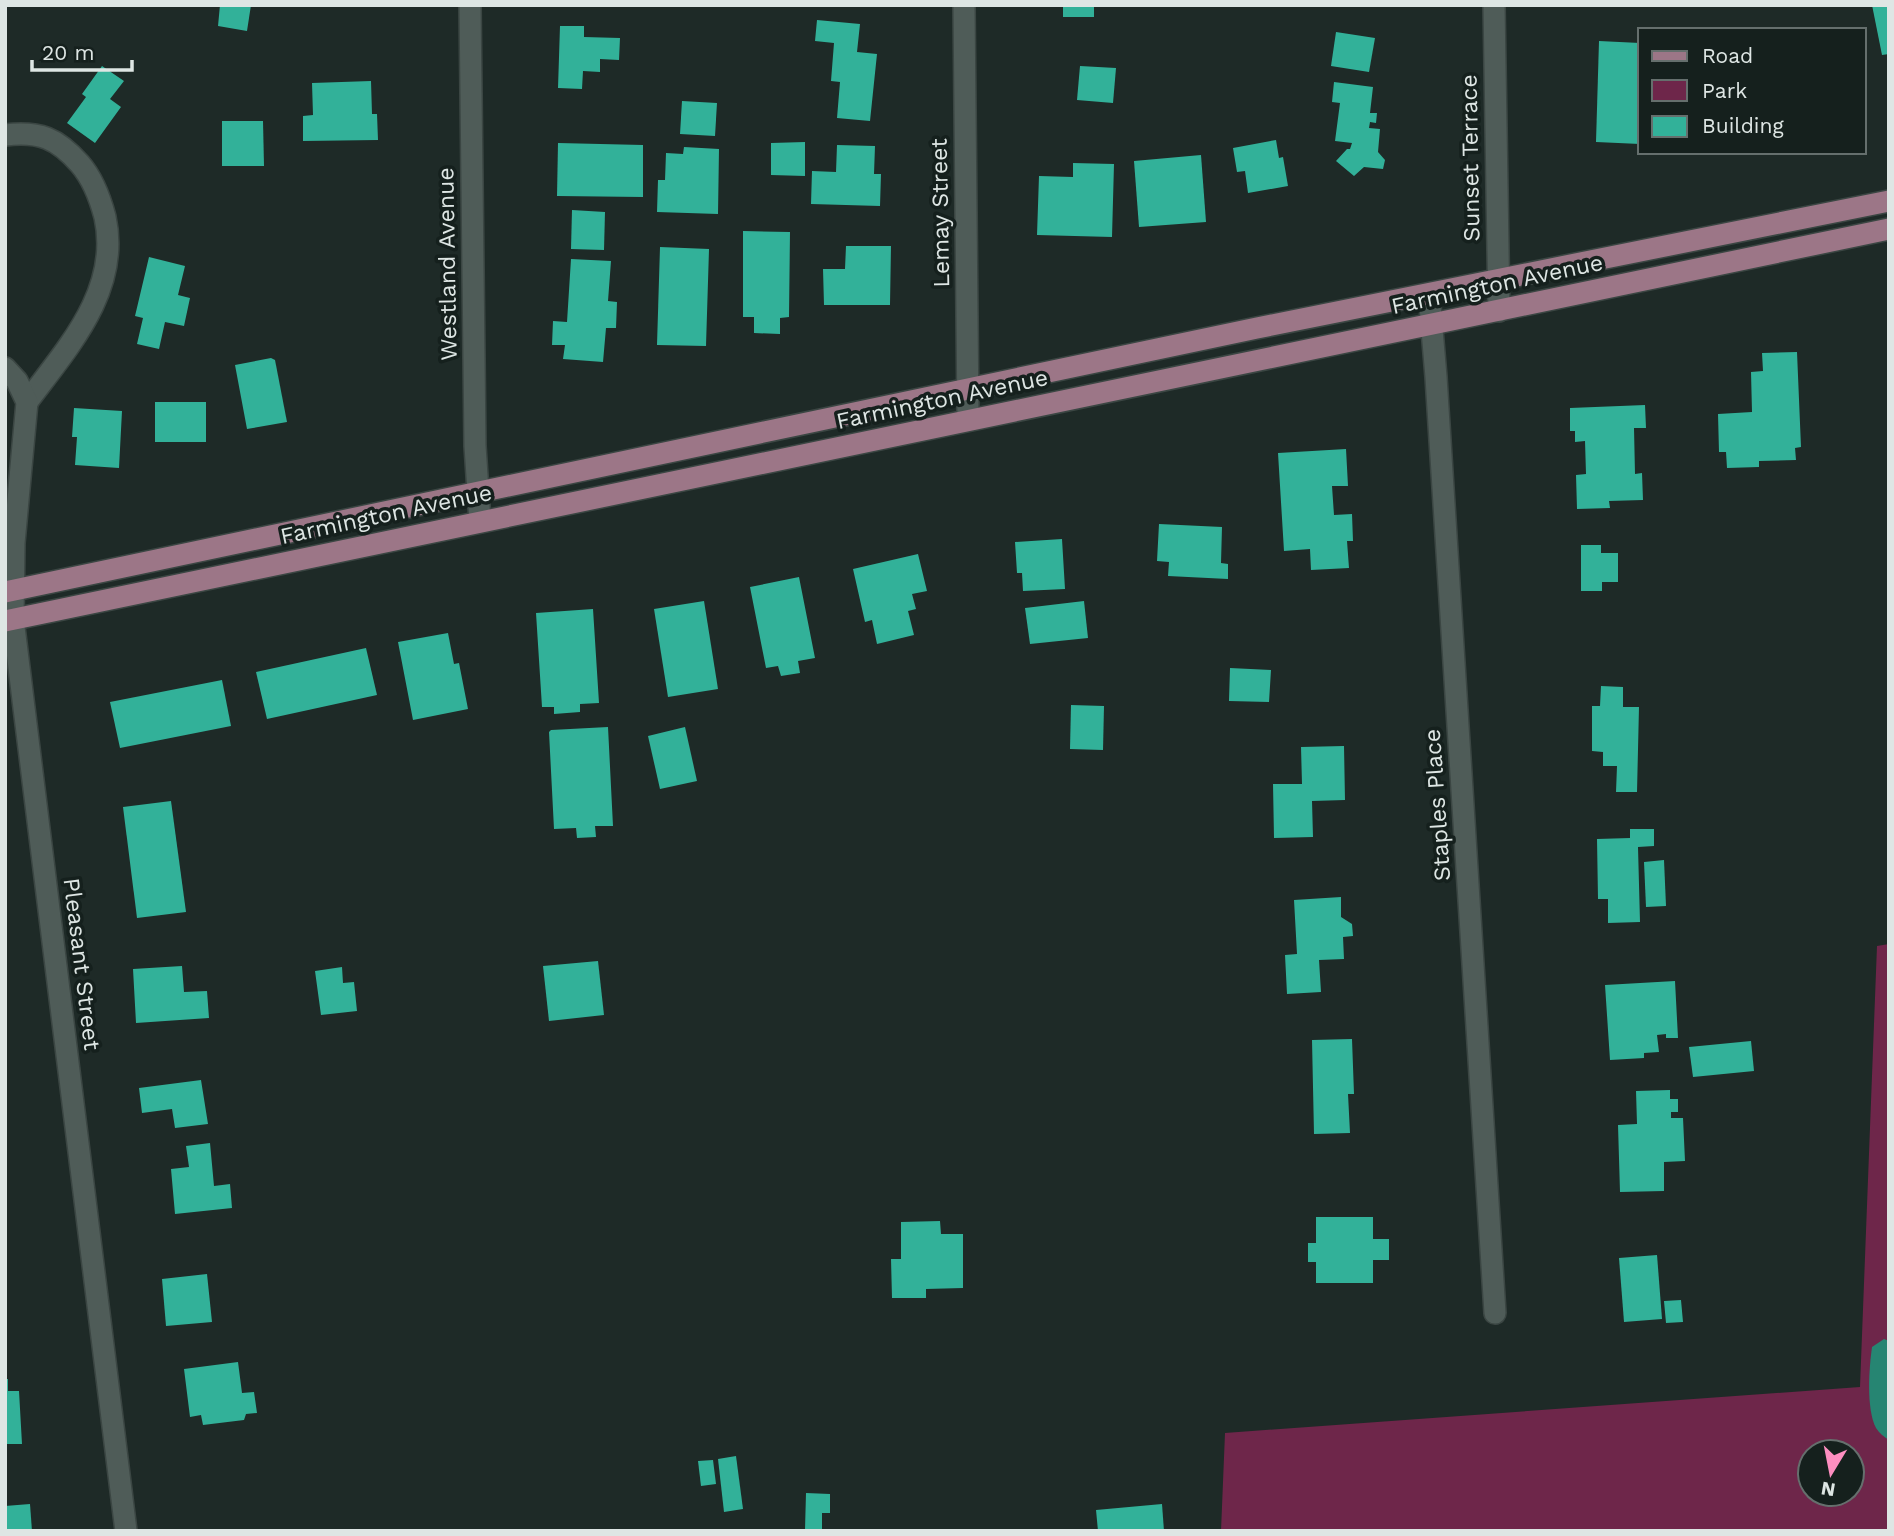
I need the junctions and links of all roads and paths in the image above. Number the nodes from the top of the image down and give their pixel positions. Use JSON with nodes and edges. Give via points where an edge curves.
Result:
{"nodes":[{"id":1,"x":470,"y":5,"type":"edge"},
{"id":2,"x":964,"y":5,"type":"edge"},
{"id":3,"x":1494,"y":5,"type":"edge"},
{"id":4,"x":5,"y":135,"type":"edge"},
{"id":5,"x":1889,"y":201,"type":"edge"},
{"id":6,"x":1889,"y":229,"type":"edge"},
{"id":7,"x":1498,"y":279,"type":"junction"},
{"id":8,"x":1429,"y":294,"type":"junction"},
{"id":9,"x":1499,"y":311,"type":"junction"},
{"id":10,"x":1432,"y":324,"type":"junction"},
{"id":11,"x":5,"y":368,"type":"edge"},
{"id":12,"x":968,"y":389,"type":"junction"},
{"id":13,"x":27,"y":402,"type":"junction"},
{"id":14,"x":968,"y":420,"type":"junction"},
{"id":15,"x":478,"y":492,"type":"junction"},
{"id":16,"x":480,"y":522,"type":"junction"},
{"id":17,"x":9,"y":591,"type":"edge"},
{"id":18,"x":9,"y":620,"type":"edge"},
{"id":19,"x":1495,"y":1313,"type":"dead end"},
{"id":20,"x":126,"y":1531,"type":"edge"}],
"edges":[{"from":1,"to":15,"type":"street","name":"Westland Avenue"},
{"from":2,"to":12,"type":"street","name":"Lemay Street"},
{"from":3,"to":7,"type":"street","name":"Sunset Terrace"},
{"from":4,"to":13,"type":"street","via":[[37,135],[61,145],[95,185],[107,226],[107,265],[96,301],[73,341]]},
{"from":5,"to":7,"type":"main road","name":"Farmington Avenue"},
{"from":6,"to":9,"type":"main road","name":"Farmington Avenue"},
{"from":7,"to":8,"type":"main road","name":"Farmington Avenue"},
{"from":7,"to":9,"type":"street","name":"Sunset Terrace"},
{"from":8,"to":10,"type":"street","name":"Staples Place"},
{"from":8,"to":12,"type":"main road","name":"Farmington Avenue"},
{"from":9,"to":10,"type":"main road","name":"Farmington Avenue"},
{"from":10,"to":14,"type":"main road","name":"Farmington Avenue"},
{"from":10,"to":19,"type":"street","name":"Staples Place"},
{"from":11,"to":13,"type":"street"},
{"from":12,"to":14,"type":"street","name":"Lemay Street"},
{"from":12,"to":15,"type":"main road","name":"Farmington Avenue"},
{"from":13,"to":17,"type":"street","name":"Pleasant Street"},
{"from":14,"to":16,"type":"main road","name":"Farmington Avenue"},
{"from":15,"to":16,"type":"street","name":"Westland Avenue"},
{"from":15,"to":17,"type":"main road","name":"Farmington Avenue"},
{"from":16,"to":18,"type":"main road","name":"Farmington Avenue"},
{"from":17,"to":18,"type":"street","name":"Pleasant Street"},
{"from":18,"to":20,"type":"street","name":"Pleasant Street"}]}
